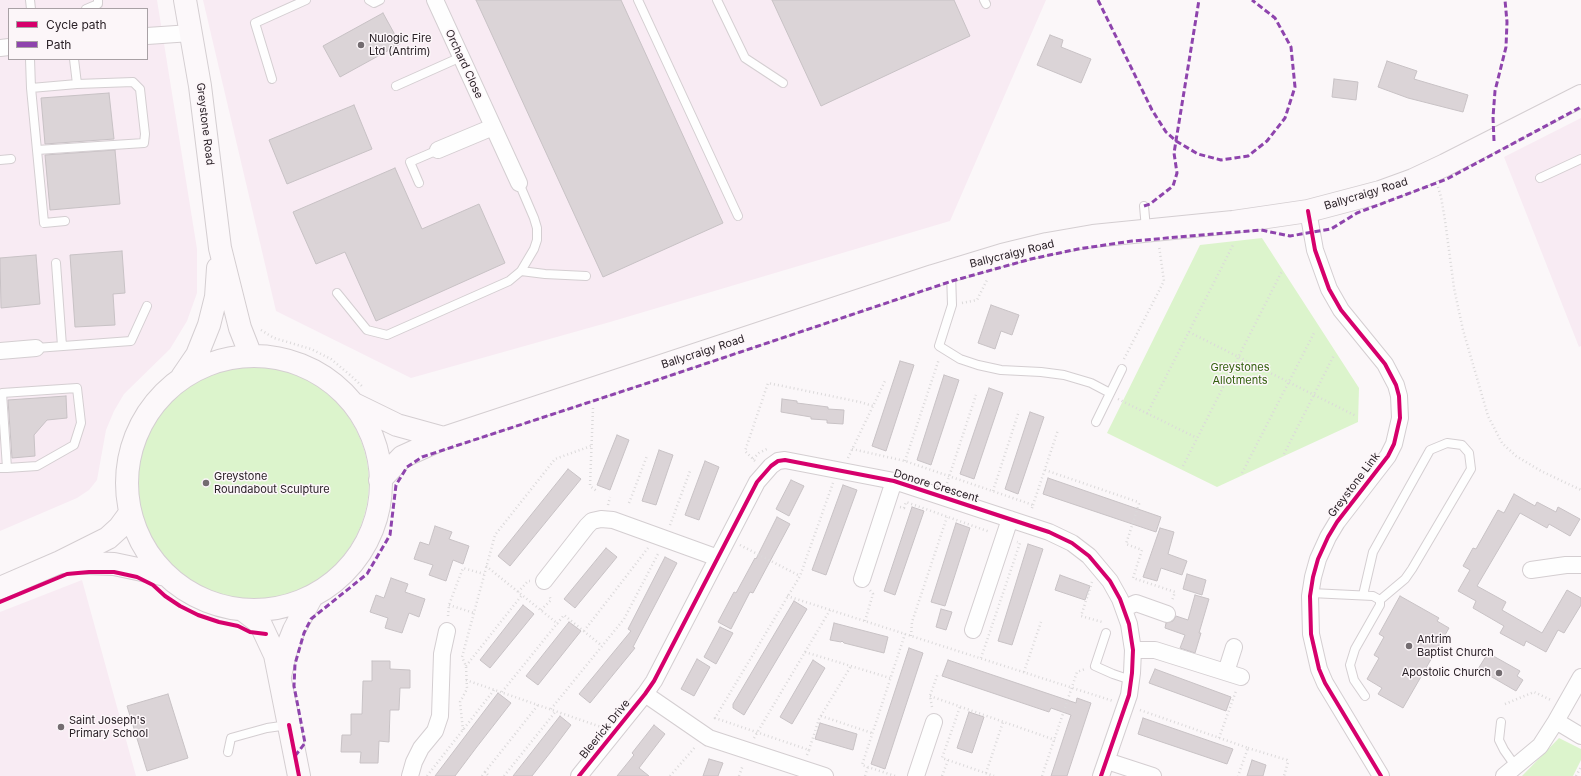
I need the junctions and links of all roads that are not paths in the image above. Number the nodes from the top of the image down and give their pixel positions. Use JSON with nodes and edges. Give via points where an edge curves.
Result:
{"nodes":[{"id":1,"x":98,"y":0,"type":"edge"},
{"id":2,"x":185,"y":0,"type":"edge"},
{"id":3,"x":306,"y":0,"type":"edge"},
{"id":4,"x":369,"y":0,"type":"edge"},
{"id":5,"x":380,"y":0,"type":"edge"},
{"id":6,"x":435,"y":0,"type":"edge"},
{"id":7,"x":638,"y":0,"type":"edge"},
{"id":8,"x":717,"y":0,"type":"edge"},
{"id":9,"x":88,"y":8,"type":"edge"},
{"id":10,"x":191,"y":33,"type":"junction"},
{"id":11,"x":148,"y":36,"type":"edge"},
{"id":12,"x":461,"y":57,"type":"junction"},
{"id":13,"x":30,"y":60,"type":"edge"},
{"id":14,"x":74,"y":60,"type":"edge"},
{"id":15,"x":272,"y":79,"type":"dead end"},
{"id":16,"x":783,"y":83,"type":"dead end"},
{"id":17,"x":77,"y":84,"type":"junction"},
{"id":18,"x":396,"y":86,"type":"dead end"},
{"id":19,"x":31,"y":88,"type":"junction"},
{"id":20,"x":1581,"y":96,"type":"edge"},
{"id":21,"x":493,"y":127,"type":"junction"},
{"id":22,"x":37,"y":150,"type":"junction"},
{"id":23,"x":438,"y":150,"type":"joint"},
{"id":24,"x":11,"y":159,"type":"dead end"},
{"id":25,"x":1581,"y":159,"type":"edge"},
{"id":26,"x":0,"y":160,"type":"edge"},
{"id":27,"x":1540,"y":178,"type":"dead end"},
{"id":28,"x":419,"y":183,"type":"dead end"},
{"id":29,"x":518,"y":183,"type":"joint"},
{"id":30,"x":1144,"y":206,"type":"dead end"},
{"id":31,"x":1308,"y":210,"type":"junction"},
{"id":32,"x":738,"y":216,"type":"dead end"},
{"id":33,"x":65,"y":221,"type":"dead end"},
{"id":34,"x":1152,"y":234,"type":"junction"},
{"id":35,"x":220,"y":248,"type":"junction"},
{"id":36,"x":56,"y":263,"type":"dead end"},
{"id":37,"x":951,"y":270,"type":"junction"},
{"id":38,"x":521,"y":271,"type":"junction"},
{"id":39,"x":586,"y":276,"type":"dead end"},
{"id":40,"x":337,"y":293,"type":"dead end"},
{"id":41,"x":147,"y":306,"type":"dead end"},
{"id":42,"x":62,"y":346,"type":"junction"},
{"id":43,"x":36,"y":348,"type":"joint"},
{"id":44,"x":0,"y":351,"type":"edge"},
{"id":45,"x":251,"y":356,"type":"junction"},
{"id":46,"x":1122,"y":369,"type":"road end"},
{"id":47,"x":181,"y":378,"type":"junction"},
{"id":48,"x":1110,"y":393,"type":"junction"},
{"id":49,"x":360,"y":398,"type":"junction"},
{"id":50,"x":1096,"y":422,"type":"dead end"},
{"id":51,"x":444,"y":438,"type":"junction"},
{"id":52,"x":4,"y":468,"type":"edge"},
{"id":53,"x":380,"y":480,"type":"junction"},
{"id":54,"x":894,"y":481,"type":"junction"},
{"id":55,"x":130,"y":513,"type":"junction"},
{"id":56,"x":1010,"y":519,"type":"junction"},
{"id":57,"x":718,"y":558,"type":"junction"},
{"id":58,"x":60,"y":562,"type":"junction"},
{"id":59,"x":1581,"y":565,"type":"edge"},
{"id":60,"x":1531,"y":570,"type":"dead end"},
{"id":61,"x":166,"y":575,"type":"junction"},
{"id":62,"x":862,"y":579,"type":"road end"},
{"id":63,"x":544,"y":581,"type":"dead end"},
{"id":64,"x":0,"y":588,"type":"edge"},
{"id":65,"x":1310,"y":594,"type":"junction"},
{"id":66,"x":1363,"y":595,"type":"junction"},
{"id":67,"x":312,"y":596,"type":"junction"},
{"id":68,"x":1380,"y":600,"type":"junction"},
{"id":69,"x":1125,"y":608,"type":"junction"},
{"id":70,"x":243,"y":610,"type":"junction"},
{"id":71,"x":1167,"y":614,"type":"dead end"},
{"id":72,"x":973,"y":630,"type":"dead end"},
{"id":73,"x":448,"y":631,"type":"road end"},
{"id":74,"x":1106,"y":633,"type":"dead end"},
{"id":75,"x":1234,"y":647,"type":"dead end"},
{"id":76,"x":1133,"y":650,"type":"junction"},
{"id":77,"x":1226,"y":672,"type":"junction"},
{"id":78,"x":1581,"y":676,"type":"edge"},
{"id":79,"x":280,"y":677,"type":"junction"},
{"id":80,"x":1241,"y":677,"type":"road end"},
{"id":81,"x":1131,"y":680,"type":"junction"},
{"id":82,"x":645,"y":694,"type":"junction"},
{"id":83,"x":1365,"y":696,"type":"dead end"},
{"id":84,"x":1556,"y":721,"type":"junction"},
{"id":85,"x":934,"y":722,"type":"road end"},
{"id":86,"x":1501,"y":722,"type":"dead end"},
{"id":87,"x":289,"y":725,"type":"junction"},
{"id":88,"x":1581,"y":736,"type":"edge"},
{"id":89,"x":228,"y":752,"type":"dead end"},
{"id":90,"x":1104,"y":769,"type":"edge"},
{"id":91,"x":1510,"y":771,"type":"edge"},
{"id":92,"x":801,"y":772,"type":"edge"},
{"id":93,"x":299,"y":776,"type":"edge"},
{"id":94,"x":410,"y":776,"type":"edge"},
{"id":95,"x":579,"y":776,"type":"edge"},
{"id":96,"x":825,"y":776,"type":"edge"},
{"id":97,"x":916,"y":776,"type":"edge"},
{"id":98,"x":1152,"y":776,"type":"edge"},
{"id":99,"x":1381,"y":776,"type":"edge"}],
"edges":[{"from":1,"to":9,"type":"lane","via":[[98,4]]},
{"from":2,"to":10,"type":"main road","name":"Greystone Road"},
{"from":3,"to":15,"type":"lane","via":[[255,23]]},
{"from":4,"to":5,"type":"lane"},
{"from":6,"to":12,"type":"street","name":"Orchard Close"},
{"from":7,"to":32,"type":"lane"},
{"from":8,"to":16,"type":"lane","via":[[745,58]]},
{"from":10,"to":11,"type":"street"},
{"from":10,"to":35,"type":"main road","name":"Greystone Road"},
{"from":12,"to":18,"type":"lane"},
{"from":12,"to":21,"type":"street","name":"Orchard Close"},
{"from":13,"to":19,"type":"lane"},
{"from":14,"to":17,"type":"lane"},
{"from":17,"to":19,"type":"lane"},
{"from":17,"to":22,"type":"lane","via":[[133,82],[140,89],[144,143]]},
{"from":19,"to":22,"type":"lane"},
{"from":20,"to":31,"type":"main road","name":"Ballycraigy Road","via":[[1431,172],[1380,192]]},
{"from":21,"to":23,"type":"street"},
{"from":21,"to":29,"type":"street","name":"Orchard Close"},
{"from":22,"to":33,"type":"lane","via":[[44,223]]},
{"from":23,"to":28,"type":"lane","via":[[410,162]]},
{"from":24,"to":26,"type":"lane"},
{"from":25,"to":27,"type":"lane"},
{"from":29,"to":38,"type":"lane","via":[[537,228],[534,249]]},
{"from":30,"to":34,"type":"lane"},
{"from":31,"to":34,"type":"main road","name":"Ballycraigy Road"},
{"from":31,"to":65,"type":"street","name":"Greystone Link","via":[[1315,250],[1329,289],[1341,310],[1385,364],[1396,385],[1400,406],[1394,444],[1388,456],[1328,537],[1318,559]]},
{"from":34,"to":37,"type":"main road","name":"Ballycraigy Road","via":[[1093,236],[1046,244]]},
{"from":35,"to":45,"type":"main road","name":"Greystone Road","via":[[240,328]]},
{"from":35,"to":47,"type":"main road","name":"Greystone Road","via":[[216,297],[209,325],[197,355]]},
{"from":36,"to":42,"type":"lane"},
{"from":37,"to":48,"type":"lane","via":[[952,305],[939,346],[960,359],[978,365],[1001,370],[1064,375],[1091,383]]},
{"from":37,"to":51,"type":"main road","name":"Ballycraigy Road"},
{"from":38,"to":39,"type":"lane"},
{"from":38,"to":40,"type":"lane","via":[[508,281],[387,335],[367,330]]},
{"from":41,"to":42,"type":"lane","via":[[131,341]]},
{"from":42,"to":43,"type":"lane"},
{"from":43,"to":44,"type":"street"},
{"from":45,"to":47,"type":"main road","via":[[215,362]]},
{"from":45,"to":49,"type":"main road","via":[[302,365]]},
{"from":46,"to":48,"type":"lane"},
{"from":47,"to":55,"type":"main road","via":[[158,399],[141,424],[130,452],[126,483]]},
{"from":48,"to":50,"type":"lane"},
{"from":49,"to":51,"type":"main road","via":[[397,425]]},
{"from":49,"to":53,"type":"main road","via":[[377,453]]},
{"from":51,"to":53,"type":"main road","name":"Ballycraigy Road","via":[[402,457]]},
{"from":52,"to":52,"type":"lane","via":[[37,466],[74,445],[81,423],[77,388],[2,394]]},
{"from":53,"to":67,"type":"main road","via":[[375,520],[368,539],[345,572]]},
{"from":54,"to":56,"type":"street","name":"Donore Crescent"},
{"from":54,"to":57,"type":"street","name":"Donore Crescent","via":[[786,460],[773,464],[752,492]]},
{"from":54,"to":62,"type":"street","name":"Donore Crescent"},
{"from":55,"to":58,"type":"main road","via":[[108,538]]},
{"from":55,"to":61,"type":"main road","via":[[144,547]]},
{"from":56,"to":69,"type":"street","name":"Donore Crescent","via":[[1072,543],[1102,570]]},
{"from":56,"to":72,"type":"street"},
{"from":57,"to":63,"type":"street","via":[[609,519],[601,519],[587,526]]},
{"from":57,"to":82,"type":"street","name":"Donore Crescent","via":[[662,667]]},
{"from":58,"to":61,"type":"main road","via":[[114,564]]},
{"from":58,"to":64,"type":"main road"},
{"from":59,"to":60,"type":"street"},
{"from":61,"to":70,"type":"main road","via":[[189,592],[215,604]]},
{"from":65,"to":66,"type":"lane"},
{"from":65,"to":99,"type":"street","name":"Greystone Link","via":[[1311,634],[1319,669],[1325,684]]},
{"from":66,"to":68,"type":"lane"},
{"from":66,"to":68,"type":"lane","via":[[1372,552],[1430,450],[1446,443],[1462,445],[1469,453],[1471,469],[1412,569],[1405,579]]},
{"from":67,"to":70,"type":"main road","via":[[279,608]]},
{"from":67,"to":79,"type":"main road","via":[[286,650]]},
{"from":68,"to":83,"type":"lane","via":[[1380,605],[1355,649],[1350,665],[1354,680]]},
{"from":69,"to":71,"type":"street","via":[[1136,603]]},
{"from":69,"to":76,"type":"street","name":"Donore Crescent"},
{"from":70,"to":79,"type":"main road","via":[[260,623],[275,655]]},
{"from":73,"to":94,"type":"street","via":[[442,654],[440,716],[435,730],[421,748]]},
{"from":74,"to":81,"type":"lane","via":[[1095,666]]},
{"from":75,"to":77,"type":"street"},
{"from":76,"to":77,"type":"street","via":[[1155,650]]},
{"from":76,"to":81,"type":"street","name":"Donore Crescent"},
{"from":77,"to":80,"type":"street"},
{"from":78,"to":84,"type":"street"},
{"from":79,"to":87,"type":"main road"},
{"from":81,"to":90,"type":"street","name":"Donore Crescent","via":[[1126,705]]},
{"from":82,"to":92,"type":"street","via":[[704,735]]},
{"from":82,"to":95,"type":"street","name":"Bleerick Drive"},
{"from":84,"to":88,"type":"street"},
{"from":84,"to":91,"type":"street","via":[[1540,746]]},
{"from":85,"to":97,"type":"street"},
{"from":86,"to":91,"type":"lane","via":[[1499,740]]},
{"from":87,"to":89,"type":"lane","via":[[231,738]]},
{"from":87,"to":93,"type":"main road"},
{"from":90,"to":98,"type":"street","name":"Donore Crescent"},
{"from":92,"to":96,"type":"street"}]}
